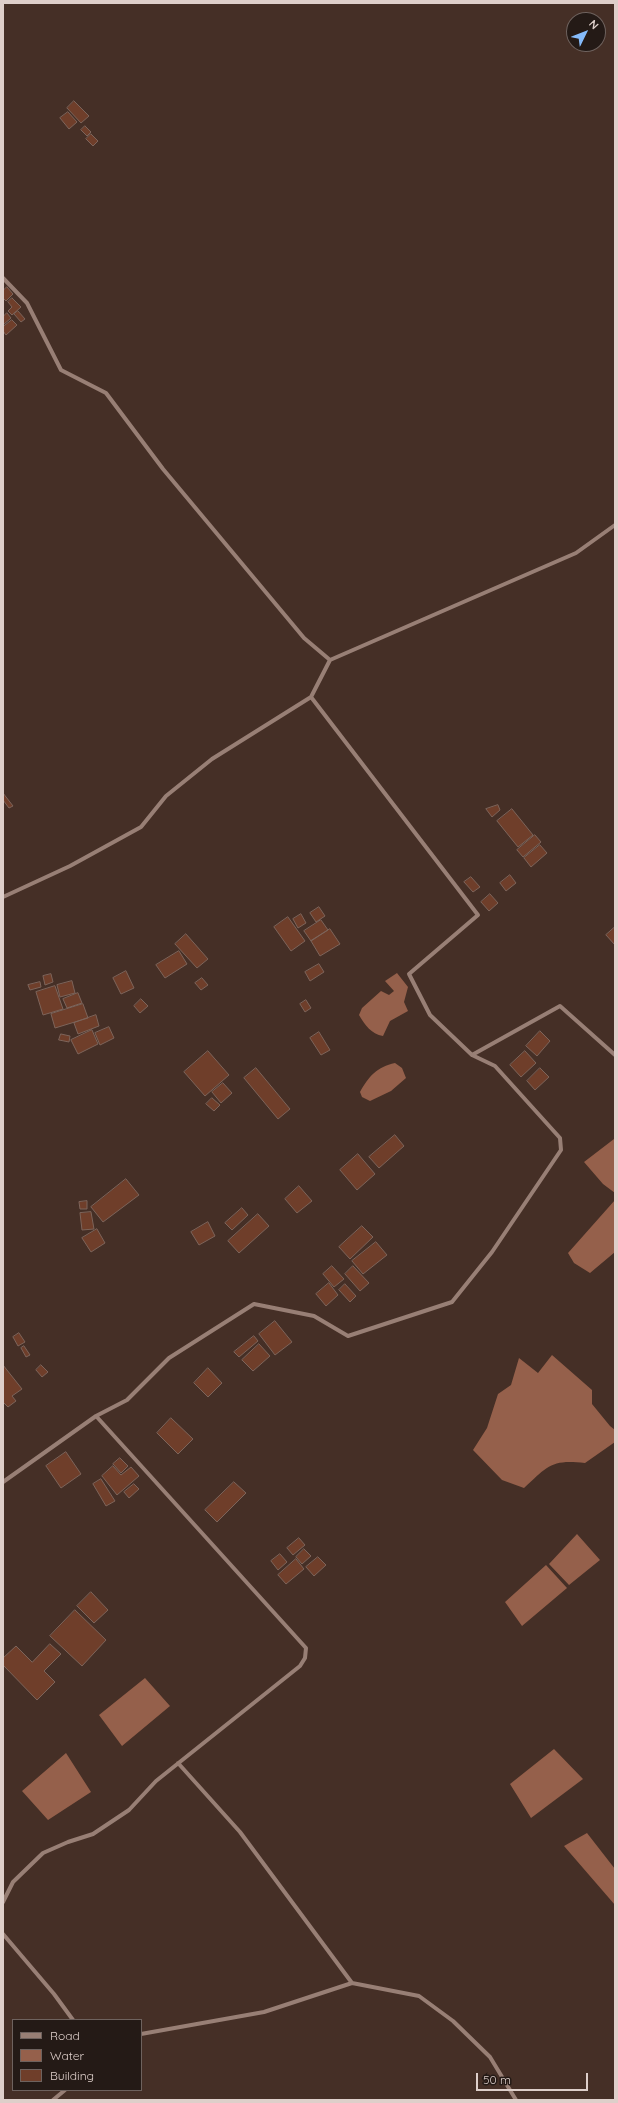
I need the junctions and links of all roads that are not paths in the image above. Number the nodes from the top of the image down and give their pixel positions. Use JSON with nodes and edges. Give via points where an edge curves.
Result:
{"nodes":[{"id":1,"x":3,"y":278,"type":"edge"},
{"id":2,"x":615,"y":525,"type":"edge"},
{"id":3,"x":330,"y":660,"type":"junction"},
{"id":4,"x":311,"y":697,"type":"junction"},
{"id":5,"x":3,"y":897,"type":"edge"},
{"id":6,"x":472,"y":1055,"type":"junction"},
{"id":7,"x":615,"y":1055,"type":"edge"},
{"id":8,"x":96,"y":1416,"type":"junction"},
{"id":9,"x":3,"y":1482,"type":"edge"},
{"id":10,"x":178,"y":1763,"type":"junction"},
{"id":11,"x":3,"y":1902,"type":"edge"},
{"id":12,"x":3,"y":1934,"type":"edge"},
{"id":13,"x":352,"y":1983,"type":"junction"},
{"id":14,"x":72,"y":2019,"type":"edge"},
{"id":15,"x":142,"y":2034,"type":"edge"},
{"id":16,"x":64,"y":2091,"type":"edge"},
{"id":17,"x":53,"y":2100,"type":"edge"},
{"id":18,"x":516,"y":2100,"type":"edge"}],
"edges":[{"from":1,"to":3,"type":"street","via":[[27,303],[61,370],[106,393],[163,468],[304,638]]},
{"from":2,"to":3,"type":"street","via":[[576,553]]},
{"from":3,"to":4,"type":"street"},
{"from":4,"to":5,"type":"street","via":[[212,759],[166,796],[141,827],[70,866]]},
{"from":4,"to":6,"type":"street","via":[[478,915],[409,974],[430,1015]]},
{"from":6,"to":7,"type":"street","via":[[560,1006]]},
{"from":6,"to":8,"type":"street","via":[[495,1066],[560,1138],[561,1150],[492,1252],[452,1302],[348,1336],[314,1316],[254,1304],[169,1358],[128,1400]]},
{"from":8,"to":9,"type":"street"},
{"from":8,"to":10,"type":"street","via":[[306,1648],[305,1658],[300,1666]]},
{"from":10,"to":11,"type":"street","via":[[156,1781],[129,1810],[93,1834],[43,1853],[13,1882]]},
{"from":10,"to":13,"type":"street","via":[[240,1832]]},
{"from":12,"to":14,"type":"street"},
{"from":13,"to":15,"type":"street","via":[[264,2012]]},
{"from":13,"to":18,"type":"street","via":[[419,1996],[453,2021],[490,2057]]},
{"from":16,"to":17,"type":"street"}]}
